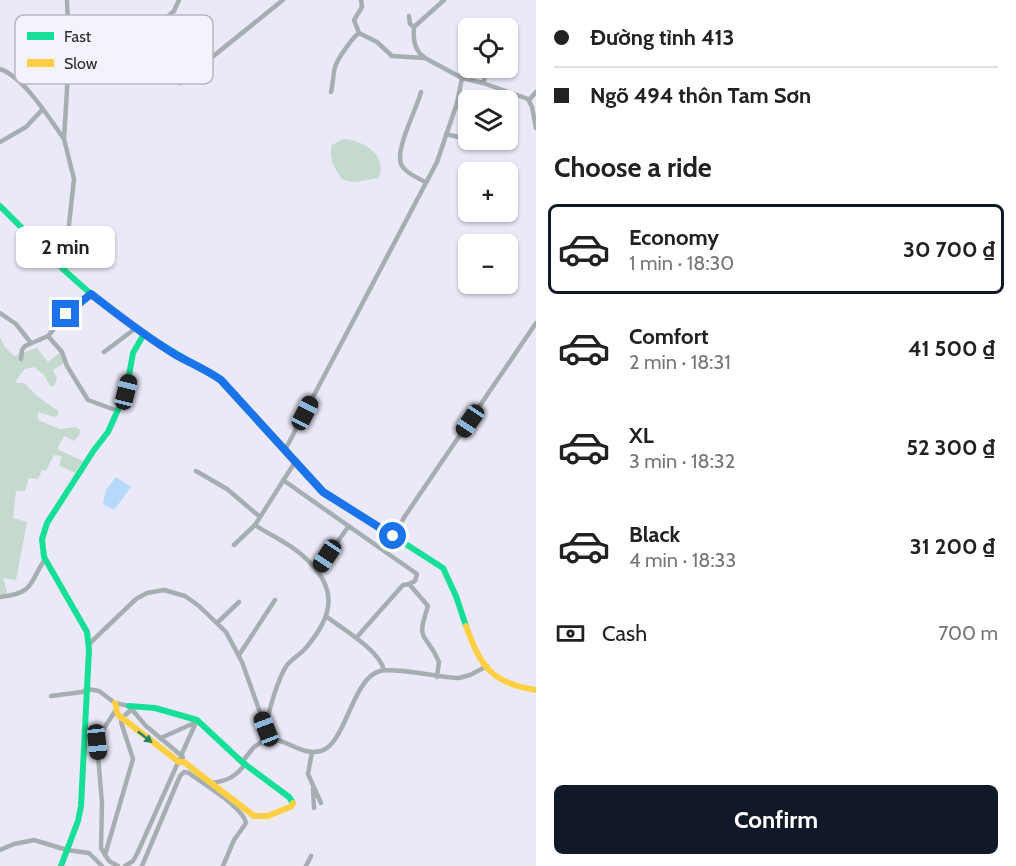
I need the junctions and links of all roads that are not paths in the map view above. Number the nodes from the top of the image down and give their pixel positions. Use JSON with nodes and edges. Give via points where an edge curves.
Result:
{"nodes":[{"id":1,"x":67,"y":0,"type":"edge"},
{"id":2,"x":179,"y":0,"type":"edge"},
{"id":3,"x":283,"y":0,"type":"edge"},
{"id":4,"x":361,"y":0,"type":"edge"},
{"id":5,"x":444,"y":0,"type":"edge"},
{"id":6,"x":68,"y":15,"type":"edge"},
{"id":7,"x":169,"y":15,"type":"edge"},
{"id":8,"x":409,"y":16,"type":"dead end"},
{"id":9,"x":414,"y":27,"type":"junction"},
{"id":10,"x":359,"y":33,"type":"junction"},
{"id":11,"x":213,"y":56,"type":"edge"},
{"id":12,"x":425,"y":58,"type":"junction"},
{"id":13,"x":0,"y":69,"type":"edge"},
{"id":14,"x":458,"y":76,"type":"edge"},
{"id":15,"x":462,"y":78,"type":"joint"},
{"id":16,"x":485,"y":78,"type":"edge"},
{"id":17,"x":15,"y":79,"type":"edge"},
{"id":18,"x":483,"y":83,"type":"junction"},
{"id":19,"x":21,"y":84,"type":"edge"},
{"id":20,"x":67,"y":84,"type":"edge"},
{"id":21,"x":331,"y":92,"type":"dead end"},
{"id":22,"x":421,"y":92,"type":"dead end"},
{"id":23,"x":536,"y":92,"type":"edge"},
{"id":24,"x":529,"y":100,"type":"junction"},
{"id":25,"x":42,"y":110,"type":"junction"},
{"id":26,"x":64,"y":121,"type":"junction"},
{"id":27,"x":53,"y":125,"type":"junction"},
{"id":28,"x":536,"y":128,"type":"edge"},
{"id":29,"x":446,"y":134,"type":"junction"},
{"id":30,"x":458,"y":137,"type":"edge"},
{"id":31,"x":64,"y":139,"type":"junction"},
{"id":32,"x":0,"y":142,"type":"edge"},
{"id":33,"x":425,"y":182,"type":"junction"},
{"id":34,"x":0,"y":206,"type":"edge"},
{"id":35,"x":64,"y":270,"type":"junction"},
{"id":36,"x":91,"y":294,"type":"junction"},
{"id":37,"x":0,"y":314,"type":"edge"},
{"id":38,"x":536,"y":323,"type":"edge"},
{"id":39,"x":136,"y":328,"type":"junction"},
{"id":40,"x":144,"y":334,"type":"junction"},
{"id":41,"x":48,"y":336,"type":"junction"},
{"id":42,"x":31,"y":343,"type":"junction"},
{"id":43,"x":104,"y":352,"type":"dead end"},
{"id":44,"x":21,"y":359,"type":"dead end"},
{"id":45,"x":118,"y":411,"type":"junction"},
{"id":46,"x":285,"y":450,"type":"junction"},
{"id":47,"x":295,"y":462,"type":"junction"},
{"id":48,"x":196,"y":471,"type":"dead end"},
{"id":49,"x":283,"y":480,"type":"junction"},
{"id":50,"x":260,"y":516,"type":"junction"},
{"id":51,"x":255,"y":525,"type":"junction"},
{"id":52,"x":348,"y":527,"type":"junction"},
{"id":53,"x":393,"y":536,"type":"junction"},
{"id":54,"x":234,"y":545,"type":"dead end"},
{"id":55,"x":45,"y":559,"type":"junction"},
{"id":56,"x":317,"y":571,"type":"junction"},
{"id":57,"x":409,"y":584,"type":"junction"},
{"id":58,"x":0,"y":597,"type":"edge"},
{"id":59,"x":275,"y":600,"type":"dead end"},
{"id":60,"x":239,"y":603,"type":"dead end"},
{"id":61,"x":327,"y":617,"type":"junction"},
{"id":62,"x":217,"y":623,"type":"junction"},
{"id":63,"x":356,"y":638,"type":"junction"},
{"id":64,"x":89,"y":644,"type":"junction"},
{"id":65,"x":239,"y":655,"type":"junction"},
{"id":66,"x":487,"y":666,"type":"junction"},
{"id":67,"x":384,"y":670,"type":"junction"},
{"id":68,"x":437,"y":676,"type":"junction"},
{"id":69,"x":88,"y":689,"type":"junction"},
{"id":70,"x":536,"y":690,"type":"edge"},
{"id":71,"x":51,"y":696,"type":"dead end"},
{"id":72,"x":116,"y":707,"type":"junction"},
{"id":73,"x":130,"y":708,"type":"junction"},
{"id":74,"x":122,"y":718,"type":"junction"},
{"id":75,"x":196,"y":721,"type":"junction"},
{"id":76,"x":266,"y":729,"type":"junction"},
{"id":77,"x":161,"y":738,"type":"junction"},
{"id":78,"x":268,"y":738,"type":"junction"},
{"id":79,"x":312,"y":752,"type":"junction"},
{"id":80,"x":182,"y":755,"type":"junction"},
{"id":81,"x":181,"y":762,"type":"junction"},
{"id":82,"x":243,"y":763,"type":"junction"},
{"id":83,"x":211,"y":783,"type":"junction"},
{"id":84,"x":313,"y":788,"type":"junction"},
{"id":85,"x":321,"y":803,"type":"dead end"},
{"id":86,"x":314,"y":808,"type":"dead end"},
{"id":87,"x":0,"y":850,"type":"edge"},
{"id":88,"x":68,"y":850,"type":"junction"},
{"id":89,"x":105,"y":855,"type":"junction"},
{"id":90,"x":311,"y":856,"type":"dead end"},
{"id":91,"x":61,"y":866,"type":"edge"},
{"id":92,"x":102,"y":866,"type":"edge"},
{"id":93,"x":118,"y":866,"type":"edge"},
{"id":94,"x":125,"y":866,"type":"edge"},
{"id":95,"x":142,"y":866,"type":"edge"},
{"id":96,"x":223,"y":866,"type":"edge"},
{"id":97,"x":306,"y":866,"type":"edge"}],
"edges":[{"from":1,"to":6,"type":"street"},
{"from":2,"to":7,"type":"street"},
{"from":3,"to":11,"type":"street"},
{"from":4,"to":10,"type":"street","via":[[362,7],[354,20]]},
{"from":5,"to":9,"type":"street"},
{"from":8,"to":9,"type":"street"},
{"from":9,"to":12,"type":"street","via":[[414,44]]},
{"from":10,"to":12,"type":"street","via":[[392,56]]},
{"from":10,"to":21,"type":"street","via":[[339,58]]},
{"from":12,"to":14,"type":"street"},
{"from":13,"to":17,"type":"street"},
{"from":15,"to":18,"type":"street"},
{"from":15,"to":29,"type":"street"},
{"from":16,"to":18,"type":"street"},
{"from":18,"to":24,"type":"street"},
{"from":19,"to":25,"type":"street"},
{"from":20,"to":26,"type":"street"},
{"from":22,"to":33,"type":"street","via":[[402,143],[400,161],[402,167]]},
{"from":23,"to":24,"type":"street"},
{"from":24,"to":28,"type":"street"},
{"from":25,"to":27,"type":"street"},
{"from":25,"to":32,"type":"street","via":[[26,127]]},
{"from":26,"to":27,"type":"street"},
{"from":26,"to":31,"type":"street"},
{"from":27,"to":31,"type":"street"},
{"from":29,"to":30,"type":"street"},
{"from":29,"to":33,"type":"street"},
{"from":31,"to":35,"type":"street","via":[[74,179]]},
{"from":33,"to":46,"type":"street"},
{"from":34,"to":35,"type":"street"},
{"from":35,"to":36,"type":"street"},
{"from":36,"to":39,"type":"street"},
{"from":36,"to":41,"type":"street","via":[[66,314]]},
{"from":37,"to":42,"type":"street","via":[[16,324]]},
{"from":38,"to":53,"type":"street"},
{"from":39,"to":40,"type":"street"},
{"from":39,"to":43,"type":"street"},
{"from":40,"to":45,"type":"street","via":[[133,352],[126,392]]},
{"from":40,"to":46,"type":"street","via":[[221,380]]},
{"from":41,"to":42,"type":"street"},
{"from":41,"to":45,"type":"street","via":[[62,351],[64,362],[88,400]]},
{"from":42,"to":44,"type":"street","via":[[22,350]]},
{"from":45,"to":55,"type":"street","via":[[47,523],[42,539]]},
{"from":46,"to":47,"type":"street"},
{"from":47,"to":49,"type":"street"},
{"from":47,"to":53,"type":"street","via":[[323,492]]},
{"from":48,"to":50,"type":"street","via":[[227,489]]},
{"from":49,"to":50,"type":"street"},
{"from":49,"to":52,"type":"street"},
{"from":50,"to":51,"type":"street"},
{"from":51,"to":54,"type":"street"},
{"from":51,"to":56,"type":"street","via":[[301,553]]},
{"from":52,"to":56,"type":"street"},
{"from":52,"to":57,"type":"street","via":[[417,574]]},
{"from":53,"to":66,"type":"street","via":[[443,568]]},
{"from":55,"to":58,"type":"street","via":[[28,589]]},
{"from":55,"to":64,"type":"street","via":[[87,632]]},
{"from":56,"to":61,"type":"street","via":[[328,595]]},
{"from":57,"to":63,"type":"street"},
{"from":57,"to":68,"type":"street","via":[[428,606],[421,634],[439,662]]},
{"from":59,"to":65,"type":"street"},
{"from":60,"to":62,"type":"street"},
{"from":61,"to":63,"type":"street"},
{"from":61,"to":76,"type":"street","via":[[316,636],[286,667]]},
{"from":62,"to":64,"type":"street","via":[[193,601],[154,590],[136,599]]},
{"from":62,"to":65,"type":"street"},
{"from":63,"to":67,"type":"street"},
{"from":64,"to":69,"type":"street"},
{"from":65,"to":76,"type":"street"},
{"from":66,"to":68,"type":"street","via":[[459,678]]},
{"from":66,"to":70,"type":"street","via":[[508,684]]},
{"from":67,"to":68,"type":"street"},
{"from":67,"to":79,"type":"street","via":[[368,677],[329,747]]},
{"from":69,"to":71,"type":"street"},
{"from":69,"to":72,"type":"street","via":[[103,694]]},
{"from":69,"to":88,"type":"street","via":[[81,806]]},
{"from":72,"to":73,"type":"street"},
{"from":72,"to":74,"type":"street"},
{"from":72,"to":89,"type":"street","via":[[97,740],[101,842]]},
{"from":73,"to":74,"type":"street"},
{"from":73,"to":75,"type":"street","via":[[155,708]]},
{"from":73,"to":77,"type":"street"},
{"from":74,"to":81,"type":"street","one_way":true},
{"from":74,"to":89,"type":"street","via":[[121,727],[133,759]]},
{"from":75,"to":77,"type":"street"},
{"from":75,"to":80,"type":"street"},
{"from":75,"to":82,"type":"street"},
{"from":76,"to":78,"type":"street"},
{"from":77,"to":80,"type":"street"},
{"from":78,"to":79,"type":"street"},
{"from":78,"to":82,"type":"street","via":[[254,747]]},
{"from":79,"to":84,"type":"street","via":[[308,769]]},
{"from":80,"to":81,"type":"street"},
{"from":81,"to":83,"type":"street"},
{"from":81,"to":94,"type":"street","via":[[138,854]]},
{"from":82,"to":83,"type":"street","via":[[237,775]]},
{"from":82,"to":83,"type":"street","via":[[290,797],[292,806],[257,817]]},
{"from":84,"to":85,"type":"street"},
{"from":84,"to":86,"type":"street"},
{"from":87,"to":88,"type":"street","via":[[34,840]]},
{"from":88,"to":91,"type":"street"},
{"from":88,"to":92,"type":"street","via":[[89,853]]},
{"from":89,"to":93,"type":"street"},
{"from":90,"to":97,"type":"street"},
{"from":95,"to":96,"type":"street","via":[[184,772],[230,803],[245,819]]}]}
